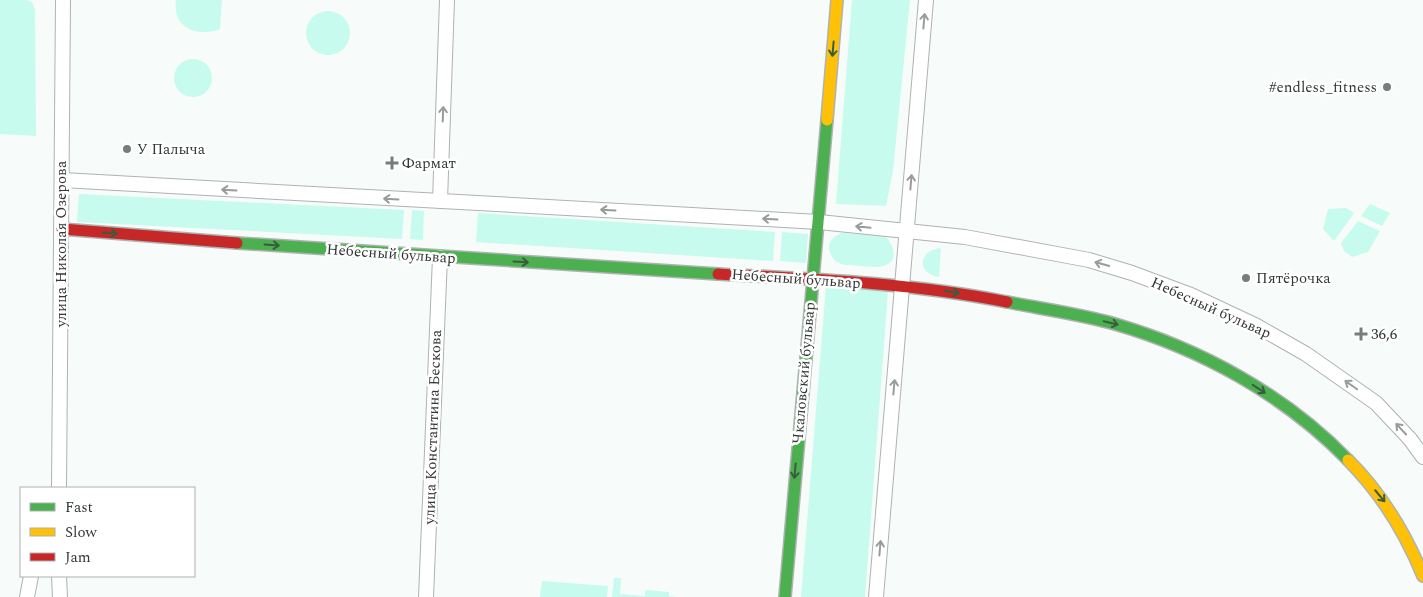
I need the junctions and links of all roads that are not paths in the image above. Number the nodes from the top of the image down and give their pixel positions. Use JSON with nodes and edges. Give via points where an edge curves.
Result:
{"nodes":[{"id":1,"x":63,"y":0,"type":"edge"},
{"id":2,"x":447,"y":0,"type":"edge"},
{"id":3,"x":836,"y":0,"type":"edge"},
{"id":4,"x":926,"y":0,"type":"edge"},
{"id":5,"x":62,"y":180,"type":"junction"},
{"id":6,"x":440,"y":201,"type":"junction"},
{"id":7,"x":819,"y":222,"type":"junction"},
{"id":8,"x":62,"y":229,"type":"junction"},
{"id":9,"x":907,"y":231,"type":"junction"},
{"id":10,"x":440,"y":257,"type":"junction"},
{"id":11,"x":813,"y":279,"type":"junction"},
{"id":12,"x":903,"y":286,"type":"junction"},
{"id":13,"x":1423,"y":457,"type":"edge"},
{"id":14,"x":59,"y":487,"type":"edge"},
{"id":15,"x":1423,"y":576,"type":"edge"},
{"id":16,"x":31,"y":577,"type":"edge"},
{"id":17,"x":60,"y":577,"type":"edge"},
{"id":18,"x":27,"y":597,"type":"edge"},
{"id":19,"x":60,"y":597,"type":"edge"},
{"id":20,"x":426,"y":597,"type":"edge"},
{"id":21,"x":785,"y":597,"type":"edge"},
{"id":22,"x":876,"y":597,"type":"edge"}],
"edges":[{"from":1,"to":5,"type":"street","name":"улица Николая Озерова"},
{"from":6,"to":2,"type":"street","one_way":true},
{"from":3,"to":7,"type":"street","name":"Чкаловский бульвар","one_way":true},
{"from":9,"to":4,"type":"street","one_way":true},
{"from":6,"to":5,"type":"street","name":"Небесный бульвар","one_way":true},
{"from":5,"to":8,"type":"street","name":"улица Николая Озерова"},
{"from":7,"to":6,"type":"street","name":"Небесный бульвар","one_way":true},
{"from":9,"to":7,"type":"street","name":"Небесный бульвар","one_way":true},
{"from":7,"to":11,"type":"street","name":"Чкаловский бульвар"},
{"from":8,"to":10,"type":"street","name":"Небесный бульвар","one_way":true},
{"from":8,"to":14,"type":"street","name":"улица Николая Озерова"},
{"from":9,"to":12,"type":"street"},
{"from":13,"to":9,"type":"street","name":"Небесный бульвар","one_way":true,"via":[[1410,439],[1362,392],[1306,354],[1192,295],[1089,260],[965,237]]},
{"from":10,"to":11,"type":"street","name":"Небесный бульвар","one_way":true},
{"from":10,"to":20,"type":"street","name":"улица Константина Бескова"},
{"from":11,"to":12,"type":"street","name":"Небесный бульвар"},
{"from":11,"to":21,"type":"street","name":"Чкаловский бульвар","one_way":true},
{"from":12,"to":15,"type":"street","name":"Небесный бульвар","one_way":true,"via":[[970,294],[1115,324],[1187,350],[1234,374],[1262,390],[1312,427],[1350,460],[1386,504],[1410,543]]},
{"from":22,"to":12,"type":"street","one_way":true},
{"from":16,"to":18,"type":"street"},
{"from":17,"to":19,"type":"street"}]}
